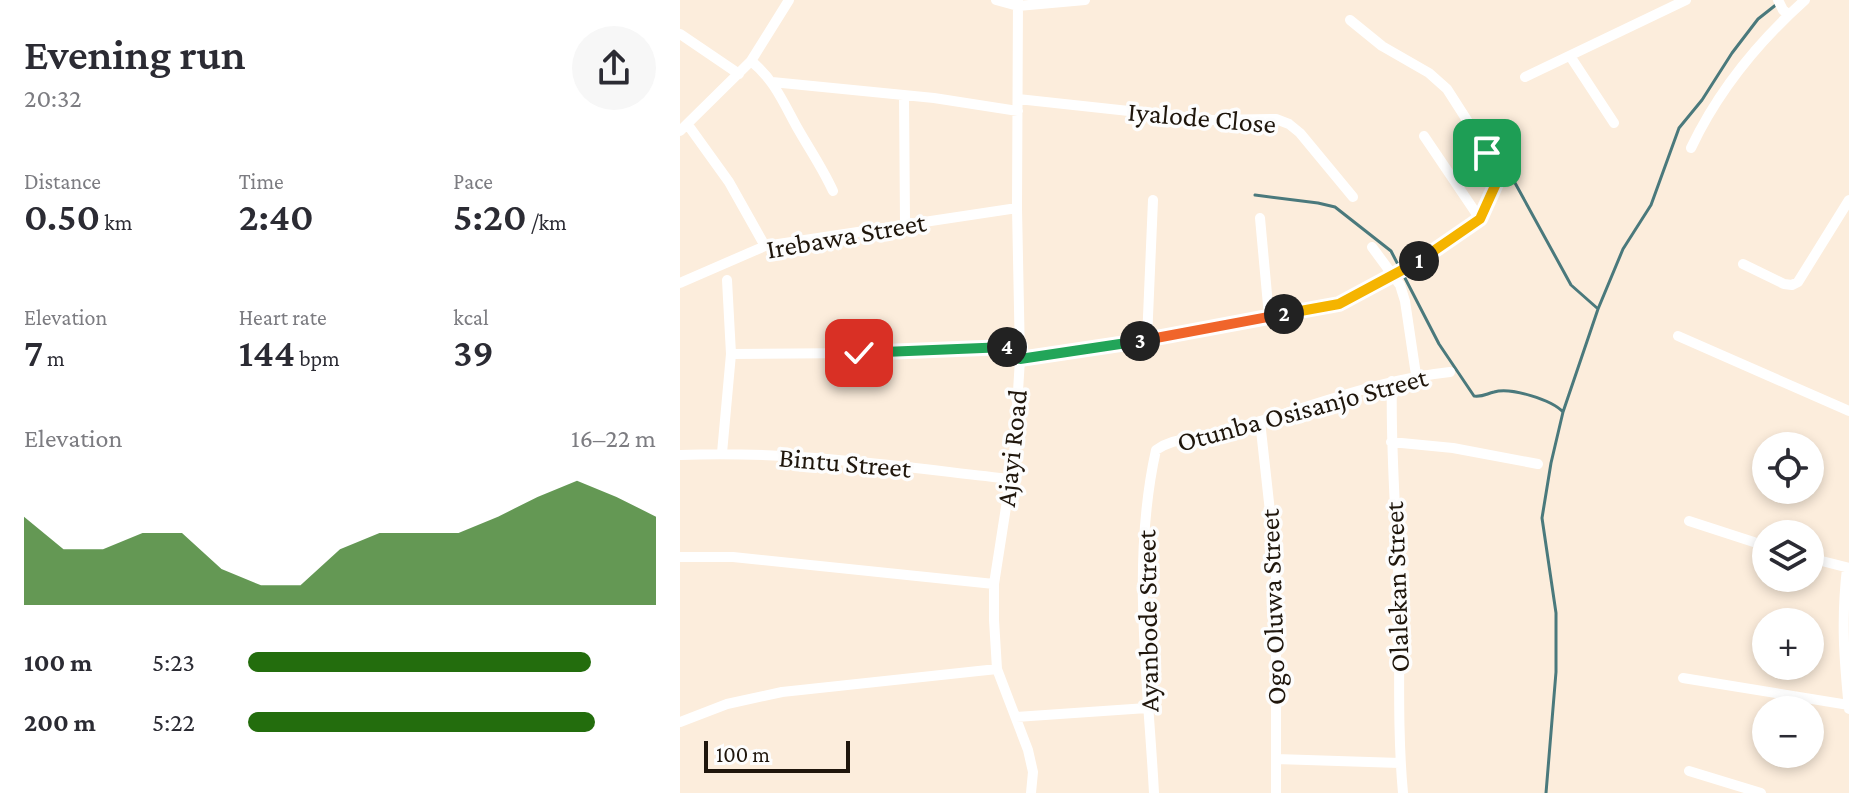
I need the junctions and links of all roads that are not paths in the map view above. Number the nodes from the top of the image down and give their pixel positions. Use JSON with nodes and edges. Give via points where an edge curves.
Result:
{"nodes":[{"id":1,"x":789,"y":0,"type":"edge"},
{"id":2,"x":996,"y":0,"type":"edge"},
{"id":3,"x":1085,"y":0,"type":"edge"},
{"id":4,"x":1686,"y":0,"type":"edge"},
{"id":5,"x":1805,"y":0,"type":"edge"},
{"id":6,"x":1018,"y":3,"type":"edge"},
{"id":7,"x":1783,"y":8,"type":"edge"},
{"id":8,"x":1350,"y":20,"type":"dead end"},
{"id":9,"x":680,"y":34,"type":"edge"},
{"id":10,"x":1570,"y":56,"type":"junction"},
{"id":11,"x":751,"y":61,"type":"junction"},
{"id":12,"x":739,"y":74,"type":"junction"},
{"id":13,"x":1525,"y":77,"type":"dead end"},
{"id":14,"x":772,"y":82,"type":"junction"},
{"id":15,"x":904,"y":95,"type":"junction"},
{"id":16,"x":1018,"y":99,"type":"junction"},
{"id":17,"x":1018,"y":111,"type":"junction"},
{"id":18,"x":1614,"y":123,"type":"dead end"},
{"id":19,"x":684,"y":128,"type":"edge"},
{"id":20,"x":1424,"y":136,"type":"dead end"},
{"id":21,"x":1691,"y":148,"type":"dead end"},
{"id":22,"x":833,"y":191,"type":"dead end"},
{"id":23,"x":1353,"y":197,"type":"dead end"},
{"id":24,"x":1153,"y":200,"type":"dead end"},
{"id":25,"x":1849,"y":200,"type":"edge"},
{"id":26,"x":1017,"y":208,"type":"junction"},
{"id":27,"x":1260,"y":218,"type":"dead end"},
{"id":28,"x":1480,"y":219,"type":"junction"},
{"id":29,"x":905,"y":224,"type":"junction"},
{"id":30,"x":765,"y":246,"type":"junction"},
{"id":31,"x":1372,"y":247,"type":"dead end"},
{"id":32,"x":1743,"y":264,"type":"dead end"},
{"id":33,"x":1400,"y":272,"type":"junction"},
{"id":34,"x":727,"y":280,"type":"dead end"},
{"id":35,"x":680,"y":283,"type":"edge"},
{"id":36,"x":1269,"y":316,"type":"junction"},
{"id":37,"x":1678,"y":336,"type":"dead end"},
{"id":38,"x":1147,"y":340,"type":"junction"},
{"id":39,"x":1020,"y":346,"type":"junction"},
{"id":40,"x":731,"y":354,"type":"junction"},
{"id":41,"x":1020,"y":359,"type":"junction"},
{"id":42,"x":1450,"y":372,"type":"dead end"},
{"id":43,"x":1416,"y":375,"type":"junction"},
{"id":44,"x":1392,"y":381,"type":"junction"},
{"id":45,"x":1849,"y":411,"type":"edge"},
{"id":46,"x":1260,"y":421,"type":"junction"},
{"id":47,"x":1391,"y":442,"type":"junction"},
{"id":48,"x":1156,"y":450,"type":"joint"},
{"id":49,"x":722,"y":453,"type":"junction"},
{"id":50,"x":680,"y":455,"type":"edge"},
{"id":51,"x":1538,"y":464,"type":"dead end"},
{"id":52,"x":1011,"y":479,"type":"junction"},
{"id":53,"x":1689,"y":521,"type":"dead end"},
{"id":54,"x":1752,"y":541,"type":"edge"},
{"id":55,"x":680,"y":557,"type":"edge"},
{"id":56,"x":1824,"y":562,"type":"edge"},
{"id":57,"x":1848,"y":568,"type":"edge"},
{"id":58,"x":994,"y":584,"type":"junction"},
{"id":59,"x":997,"y":669,"type":"junction"},
{"id":60,"x":1683,"y":678,"type":"dead end"},
{"id":61,"x":1849,"y":706,"type":"edge"},
{"id":62,"x":1147,"y":708,"type":"junction"},
{"id":63,"x":1016,"y":717,"type":"junction"},
{"id":64,"x":680,"y":722,"type":"edge"},
{"id":65,"x":1276,"y":759,"type":"junction"},
{"id":66,"x":1400,"y":763,"type":"junction"},
{"id":67,"x":1689,"y":771,"type":"dead end"},
{"id":68,"x":1031,"y":793,"type":"edge"},
{"id":69,"x":1154,"y":793,"type":"edge"},
{"id":70,"x":1276,"y":793,"type":"edge"},
{"id":71,"x":1403,"y":793,"type":"edge"},
{"id":72,"x":1761,"y":793,"type":"edge"}],
"edges":[{"from":1,"to":11,"type":"street"},
{"from":2,"to":6,"type":"street"},
{"from":3,"to":6,"type":"street"},
{"from":4,"to":10,"type":"street"},
{"from":5,"to":7,"type":"street"},
{"from":6,"to":16,"type":"street","name":"Ajayi Road"},
{"from":7,"to":21,"type":"street","via":[[1708,111]]},
{"from":8,"to":28,"type":"street","via":[[1447,89],[1497,167],[1499,177]]},
{"from":9,"to":12,"type":"street"},
{"from":10,"to":13,"type":"street"},
{"from":10,"to":18,"type":"street"},
{"from":11,"to":12,"type":"street"},
{"from":11,"to":14,"type":"street"},
{"from":12,"to":19,"type":"street"},
{"from":14,"to":15,"type":"street"},
{"from":14,"to":22,"type":"street"},
{"from":15,"to":17,"type":"street"},
{"from":15,"to":29,"type":"street"},
{"from":16,"to":17,"type":"street","name":"Ajayi Road"},
{"from":16,"to":23,"type":"street","name":"Iyalode Close","via":[[1212,120],[1276,119],[1300,133]]},
{"from":17,"to":26,"type":"street","name":"Ajayi Road"},
{"from":19,"to":30,"type":"street","via":[[729,182]]},
{"from":20,"to":28,"type":"street"},
{"from":24,"to":38,"type":"street"},
{"from":25,"to":32,"type":"street","via":[[1798,282],[1792,285]]},
{"from":26,"to":29,"type":"street","name":"Irebawa Street"},
{"from":26,"to":39,"type":"street","name":"Ajayi Road"},
{"from":27,"to":36,"type":"street"},
{"from":28,"to":33,"type":"street"},
{"from":29,"to":30,"type":"street","name":"Irebawa Street"},
{"from":30,"to":35,"type":"street","name":"Irebawa Street"},
{"from":31,"to":33,"type":"street"},
{"from":33,"to":36,"type":"street","via":[[1339,304]]},
{"from":33,"to":43,"type":"street"},
{"from":34,"to":40,"type":"street"},
{"from":36,"to":38,"type":"street"},
{"from":37,"to":45,"type":"street"},
{"from":38,"to":41,"type":"street"},
{"from":39,"to":40,"type":"street"},
{"from":39,"to":41,"type":"street","name":"Ajayi Road"},
{"from":40,"to":49,"type":"street"},
{"from":41,"to":52,"type":"street","name":"Ajayi Road"},
{"from":42,"to":43,"type":"street","name":"Otunba Osisanjo Street"},
{"from":43,"to":44,"type":"street","name":"Otunba Osisanjo Street"},
{"from":44,"to":46,"type":"street","name":"Otunba Osisanjo Street"},
{"from":44,"to":47,"type":"street","name":"Olalekan Street"},
{"from":46,"to":48,"type":"street","name":"Otunba Osisanjo Street","via":[[1173,440]]},
{"from":46,"to":65,"type":"street","name":"Ogo Oluwa Street","via":[[1276,566]]},
{"from":47,"to":51,"type":"street"},
{"from":47,"to":66,"type":"street","name":"Olalekan Street"},
{"from":48,"to":62,"type":"street","name":"Ayanbode Street","via":[[1146,496]]},
{"from":49,"to":50,"type":"street","name":"Bintu Street"},
{"from":49,"to":52,"type":"street","name":"Bintu Street"},
{"from":52,"to":58,"type":"street","name":"Ajayi Road"},
{"from":53,"to":54,"type":"street"},
{"from":55,"to":58,"type":"street","via":[[733,557]]},
{"from":56,"to":57,"type":"street"},
{"from":57,"to":61,"type":"street","via":[[1842,605]]},
{"from":58,"to":59,"type":"street","name":"Ajayi Road"},
{"from":59,"to":63,"type":"street","name":"Ajayi Road"},
{"from":59,"to":64,"type":"street","via":[[782,692],[727,704]]},
{"from":60,"to":61,"type":"street"},
{"from":62,"to":63,"type":"street"},
{"from":62,"to":69,"type":"street","name":"Ayanbode Street"},
{"from":63,"to":68,"type":"street","name":"Ajayi Road","via":[[1033,772]]},
{"from":65,"to":66,"type":"street"},
{"from":65,"to":70,"type":"street","name":"Ogo Oluwa Street"},
{"from":66,"to":71,"type":"street","name":"Olalekan Street"},
{"from":67,"to":72,"type":"street"}]}
